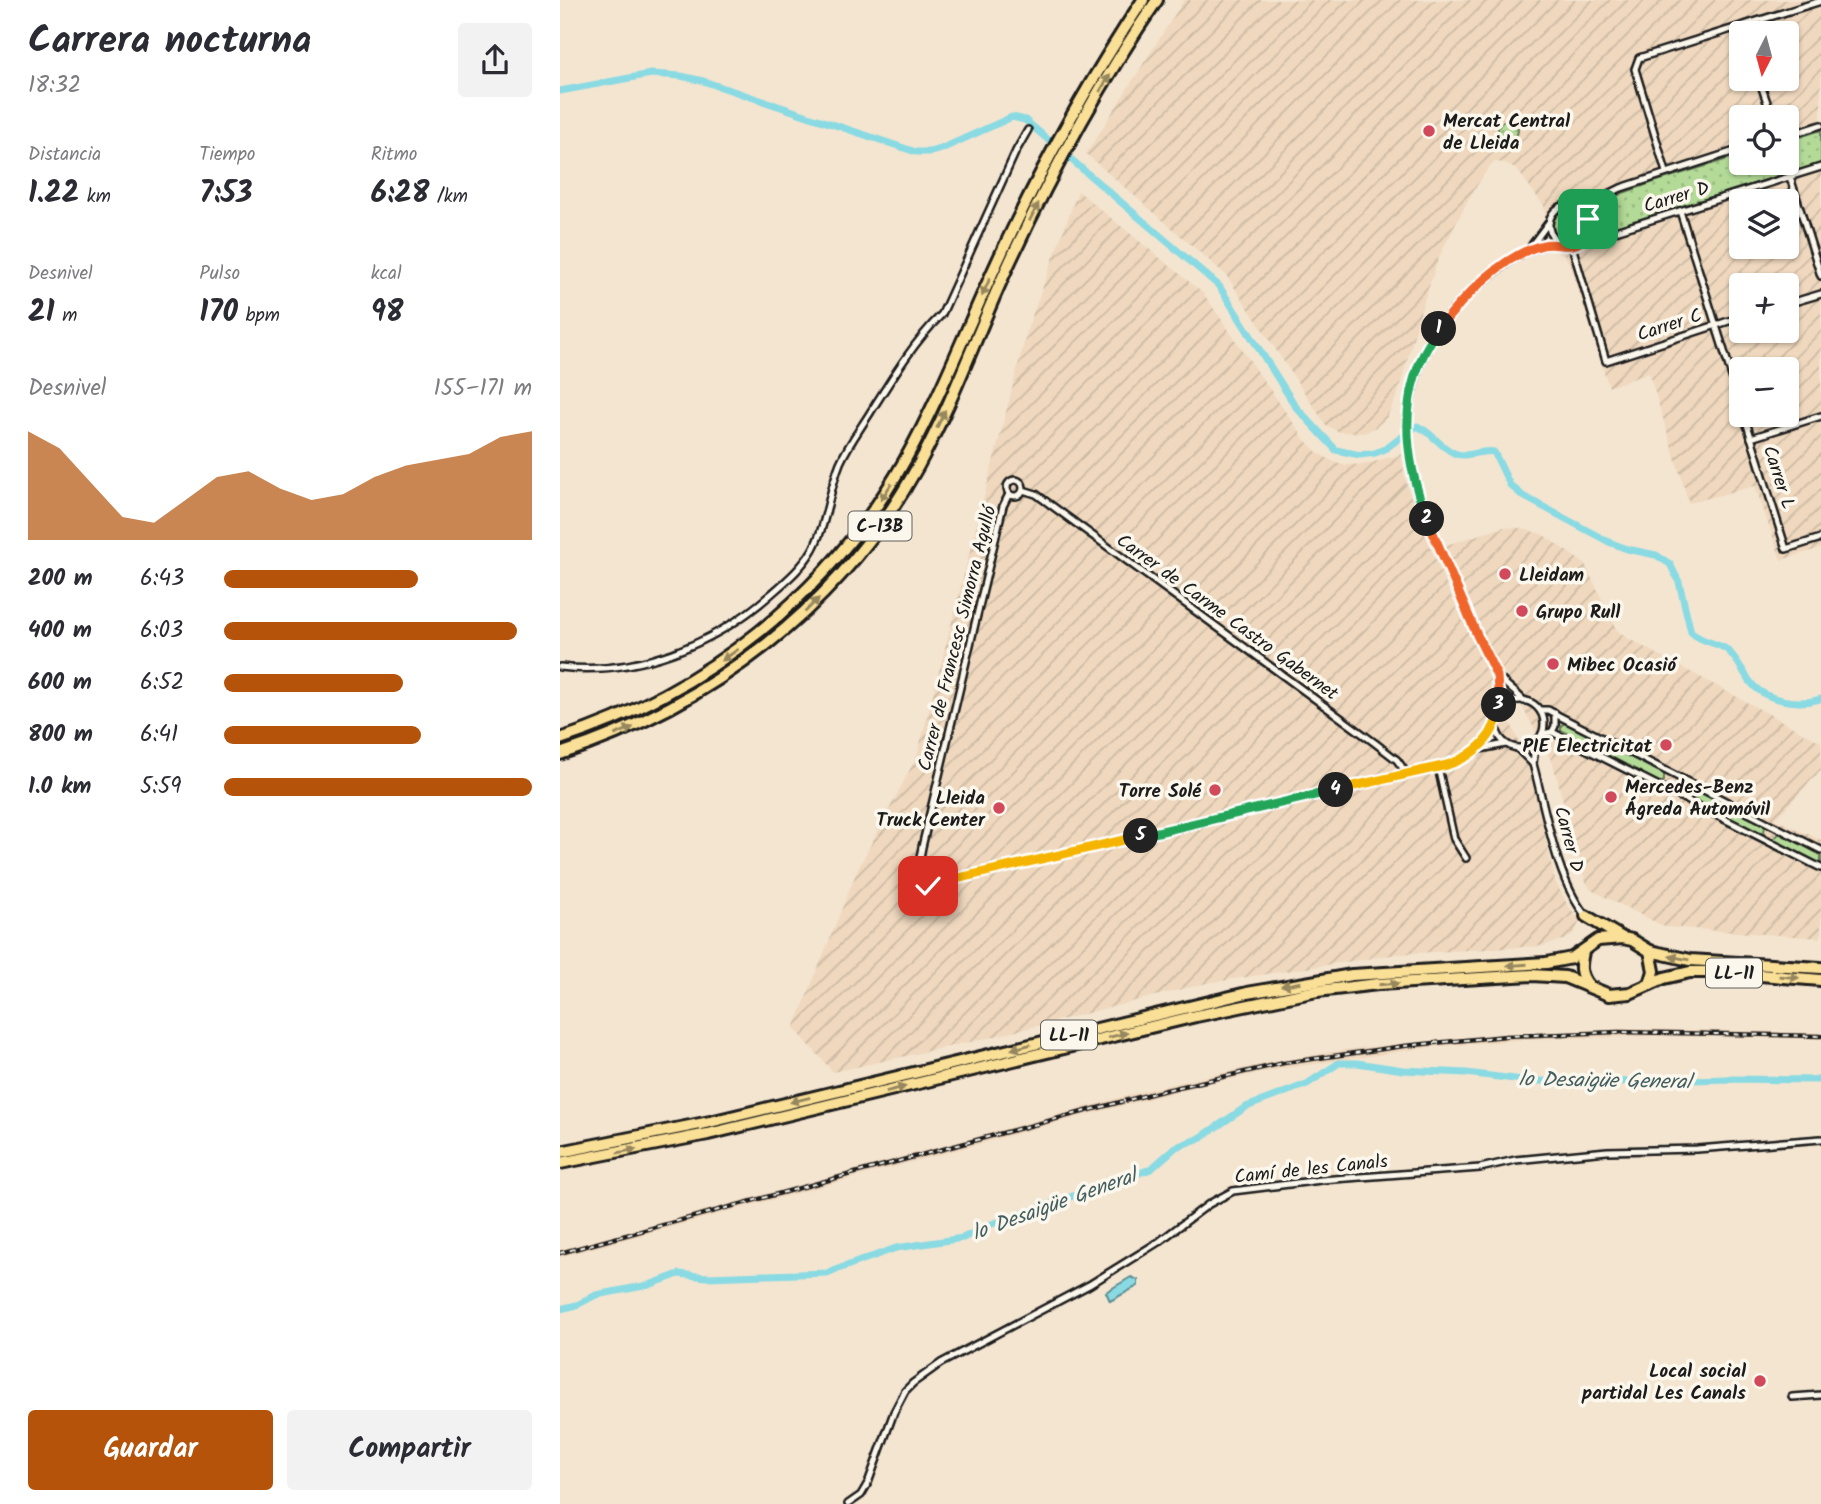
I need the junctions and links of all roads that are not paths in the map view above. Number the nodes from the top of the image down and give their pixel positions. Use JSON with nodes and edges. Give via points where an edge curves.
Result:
{"nodes":[{"id":1,"x":1143,"y":0,"type":"edge"},
{"id":2,"x":1157,"y":0,"type":"edge"},
{"id":3,"x":1821,"y":1,"type":"edge"},
{"id":4,"x":1758,"y":21,"type":"edge"},
{"id":5,"x":1729,"y":30,"type":"edge"},
{"id":6,"x":1821,"y":125,"type":"edge"},
{"id":7,"x":1028,"y":130,"type":"dead end"},
{"id":8,"x":1799,"y":132,"type":"edge"},
{"id":9,"x":1066,"y":138,"type":"junction"},
{"id":10,"x":1729,"y":153,"type":"edge"},
{"id":11,"x":1821,"y":167,"type":"edge"},
{"id":12,"x":1666,"y":172,"type":"junction"},
{"id":13,"x":1790,"y":177,"type":"junction"},
{"id":14,"x":1580,"y":208,"type":"junction"},
{"id":15,"x":1680,"y":211,"type":"junction"},
{"id":16,"x":1549,"y":222,"type":"junction"},
{"id":17,"x":1580,"y":242,"type":"junction"},
{"id":18,"x":1560,"y":244,"type":"junction"},
{"id":19,"x":1572,"y":246,"type":"junction"},
{"id":20,"x":1527,"y":250,"type":"junction"},
{"id":21,"x":1821,"y":276,"type":"edge"},
{"id":22,"x":1821,"y":294,"type":"edge"},
{"id":23,"x":1799,"y":300,"type":"edge"},
{"id":24,"x":1729,"y":320,"type":"edge"},
{"id":25,"x":1717,"y":324,"type":"junction"},
{"id":26,"x":1729,"y":364,"type":"edge"},
{"id":27,"x":1821,"y":416,"type":"edge"},
{"id":28,"x":1748,"y":427,"type":"edge"},
{"id":29,"x":1751,"y":439,"type":"junction"},
{"id":30,"x":1023,"y":490,"type":"junction"},
{"id":31,"x":1009,"y":494,"type":"junction"},
{"id":32,"x":1821,"y":538,"type":"edge"},
{"id":33,"x":560,"y":667,"type":"edge"},
{"id":34,"x":1497,"y":676,"type":"junction"},
{"id":35,"x":1524,"y":701,"type":"junction"},
{"id":36,"x":1540,"y":710,"type":"junction"},
{"id":37,"x":1499,"y":713,"type":"junction"},
{"id":38,"x":1555,"y":713,"type":"junction"},
{"id":39,"x":1496,"y":725,"type":"junction"},
{"id":40,"x":1552,"y":732,"type":"junction"},
{"id":41,"x":1542,"y":734,"type":"junction"},
{"id":42,"x":560,"y":739,"type":"edge"},
{"id":43,"x":1506,"y":744,"type":"junction"},
{"id":44,"x":1535,"y":744,"type":"junction"},
{"id":45,"x":1517,"y":748,"type":"junction"},
{"id":46,"x":1480,"y":749,"type":"junction"},
{"id":47,"x":560,"y":754,"type":"edge"},
{"id":48,"x":1533,"y":764,"type":"junction"},
{"id":49,"x":1438,"y":768,"type":"junction"},
{"id":50,"x":1407,"y":774,"type":"junction"},
{"id":51,"x":1673,"y":775,"type":"junction"},
{"id":52,"x":1666,"y":790,"type":"junction"},
{"id":53,"x":1773,"y":826,"type":"junction"},
{"id":54,"x":1766,"y":842,"type":"junction"},
{"id":55,"x":1821,"y":850,"type":"edge"},
{"id":56,"x":1466,"y":858,"type":"dead end"},
{"id":57,"x":1821,"y":868,"type":"edge"},
{"id":58,"x":920,"y":871,"type":"junction"},
{"id":59,"x":931,"y":881,"type":"junction"},
{"id":60,"x":1586,"y":916,"type":"junction"},
{"id":61,"x":1623,"y":938,"type":"junction"},
{"id":62,"x":1587,"y":949,"type":"junction"},
{"id":63,"x":1650,"y":951,"type":"junction"},
{"id":64,"x":1821,"y":968,"type":"edge"},
{"id":65,"x":1821,"y":980,"type":"edge"},
{"id":66,"x":1650,"y":984,"type":"junction"},
{"id":67,"x":1589,"y":987,"type":"junction"},
{"id":68,"x":1821,"y":1139,"type":"edge"},
{"id":69,"x":560,"y":1152,"type":"edge"},
{"id":70,"x":560,"y":1163,"type":"edge"},
{"id":71,"x":1821,"y":1395,"type":"edge"},
{"id":72,"x":1792,"y":1397,"type":"dead end"},
{"id":73,"x":848,"y":1504,"type":"edge"}],
"edges":[{"from":1,"to":9,"type":"highway","number":"C-13B"},
{"from":9,"to":2,"type":"highway","number":"C-13B","one_way":true},
{"from":3,"to":4,"type":"street"},
{"from":5,"to":12,"type":"street","via":[[1642,56],[1635,64]]},
{"from":6,"to":8,"type":"street"},
{"from":7,"to":33,"type":"street","via":[[942,314],[903,362],[841,462],[820,532],[801,567],[743,617],[695,645],[611,669]]},
{"from":9,"to":42,"type":"highway","number":"C-13B","one_way":true,"via":[[1047,160],[1011,232],[906,459],[842,551],[773,622],[710,669],[647,705]]},
{"from":47,"to":9,"type":"highway","number":"C-13B","one_way":true,"via":[[644,722],[714,684],[775,639],[847,568],[891,510],[924,455],[1057,167]]},
{"from":10,"to":12,"type":"street","name":"Carrer D"},
{"from":11,"to":13,"type":"street","name":"Carrer D"},
{"from":12,"to":14,"type":"street","name":"Carrer D"},
{"from":13,"to":15,"type":"street","name":"Carrer D"},
{"from":13,"to":21,"type":"street"},
{"from":14,"to":16,"type":"street","via":[[1560,207]]},
{"from":14,"to":17,"type":"street","via":[[1589,225]]},
{"from":15,"to":17,"type":"street","name":"Carrer D"},
{"from":15,"to":25,"type":"street"},
{"from":16,"to":18,"type":"street","via":[[1551,235]]},
{"from":16,"to":20,"type":"street"},
{"from":17,"to":19,"type":"street"},
{"from":18,"to":19,"type":"street"},
{"from":18,"to":20,"type":"street"},
{"from":19,"to":25,"type":"street","name":"Carrer C","via":[[1606,360]]},
{"from":20,"to":34,"type":"street","via":[[1467,295],[1434,336],[1416,375],[1407,427],[1416,488]]},
{"from":22,"to":23,"type":"street"},
{"from":24,"to":25,"type":"street","name":"Carrer C"},
{"from":25,"to":26,"type":"street"},
{"from":27,"to":29,"type":"street"},
{"from":28,"to":29,"type":"street","name":"Carrer L"},
{"from":29,"to":32,"type":"street","name":"Carrer L","via":[[1786,548]]},
{"from":30,"to":31,"type":"street","via":[[1018,496]]},
{"from":30,"to":31,"type":"street","via":[[1019,481],[1012,480]]},
{"from":30,"to":50,"type":"street","name":"Carrer de Carme Castro Gabernet","via":[[1035,494],[1384,750]]},
{"from":31,"to":58,"type":"street","name":"Carrer de Francesc Simorra Agulló","via":[[922,847]]},
{"from":34,"to":35,"type":"street"},
{"from":34,"to":37,"type":"street"},
{"from":35,"to":36,"type":"street"},
{"from":35,"to":37,"type":"street","via":[[1510,702]]},
{"from":36,"to":38,"type":"street"},
{"from":36,"to":41,"type":"street"},
{"from":37,"to":39,"type":"street"},
{"from":38,"to":40,"type":"street"},
{"from":38,"to":51,"type":"street"},
{"from":39,"to":43,"type":"street"},
{"from":39,"to":46,"type":"street"},
{"from":40,"to":41,"type":"street"},
{"from":40,"to":52,"type":"street"},
{"from":41,"to":44,"type":"street"},
{"from":43,"to":45,"type":"street"},
{"from":43,"to":46,"type":"street"},
{"from":44,"to":45,"type":"street"},
{"from":44,"to":48,"type":"street","name":"Carrer D"},
{"from":45,"to":48,"type":"street"},
{"from":46,"to":49,"type":"street"},
{"from":48,"to":60,"type":"street","name":"Carrer D","via":[[1564,880]]},
{"from":49,"to":50,"type":"street"},
{"from":49,"to":56,"type":"street","via":[[1454,839]]},
{"from":50,"to":59,"type":"street","via":[[956,879]]},
{"from":51,"to":52,"type":"street"},
{"from":51,"to":53,"type":"street"},
{"from":52,"to":54,"type":"street"},
{"from":53,"to":54,"type":"street"},
{"from":53,"to":55,"type":"street"},
{"from":54,"to":57,"type":"street"},
{"from":58,"to":59,"type":"street","via":[[928,872]]},
{"from":58,"to":59,"type":"street","via":[[915,877],[917,885],[925,887]]},
{"from":60,"to":61,"type":"highway"},
{"from":60,"to":62,"type":"highway","via":[[1590,928]]},
{"from":61,"to":62,"type":"highway","number":"LL-11","via":[[1598,940]]},
{"from":61,"to":63,"type":"highway","number":"LL-11"},
{"from":62,"to":67,"type":"highway","via":[[1580,967]]},
{"from":62,"to":69,"type":"highway","number":"LL-11","one_way":true,"via":[[1572,958],[1546,963],[1353,975],[1275,987],[698,1125]]},
{"from":64,"to":63,"type":"highway","number":"LL-11","one_way":true,"via":[[1690,960]]},
{"from":63,"to":66,"type":"highway","via":[[1654,971]]},
{"from":66,"to":65,"type":"highway","number":"LL-11","one_way":true,"via":[[1678,973],[1704,971]]},
{"from":66,"to":67,"type":"highway","number":"LL-11","via":[[1620,995]]},
{"from":70,"to":67,"type":"highway","number":"LL-11","one_way":true,"via":[[708,1134],[1317,991],[1532,975],[1565,977]]},
{"from":68,"to":73,"type":"street","name":"Camí de les Canals","via":[[1607,1151],[1233,1191],[1082,1289],[941,1363],[911,1385],[894,1412],[868,1483]]},
{"from":71,"to":72,"type":"street"}]}
